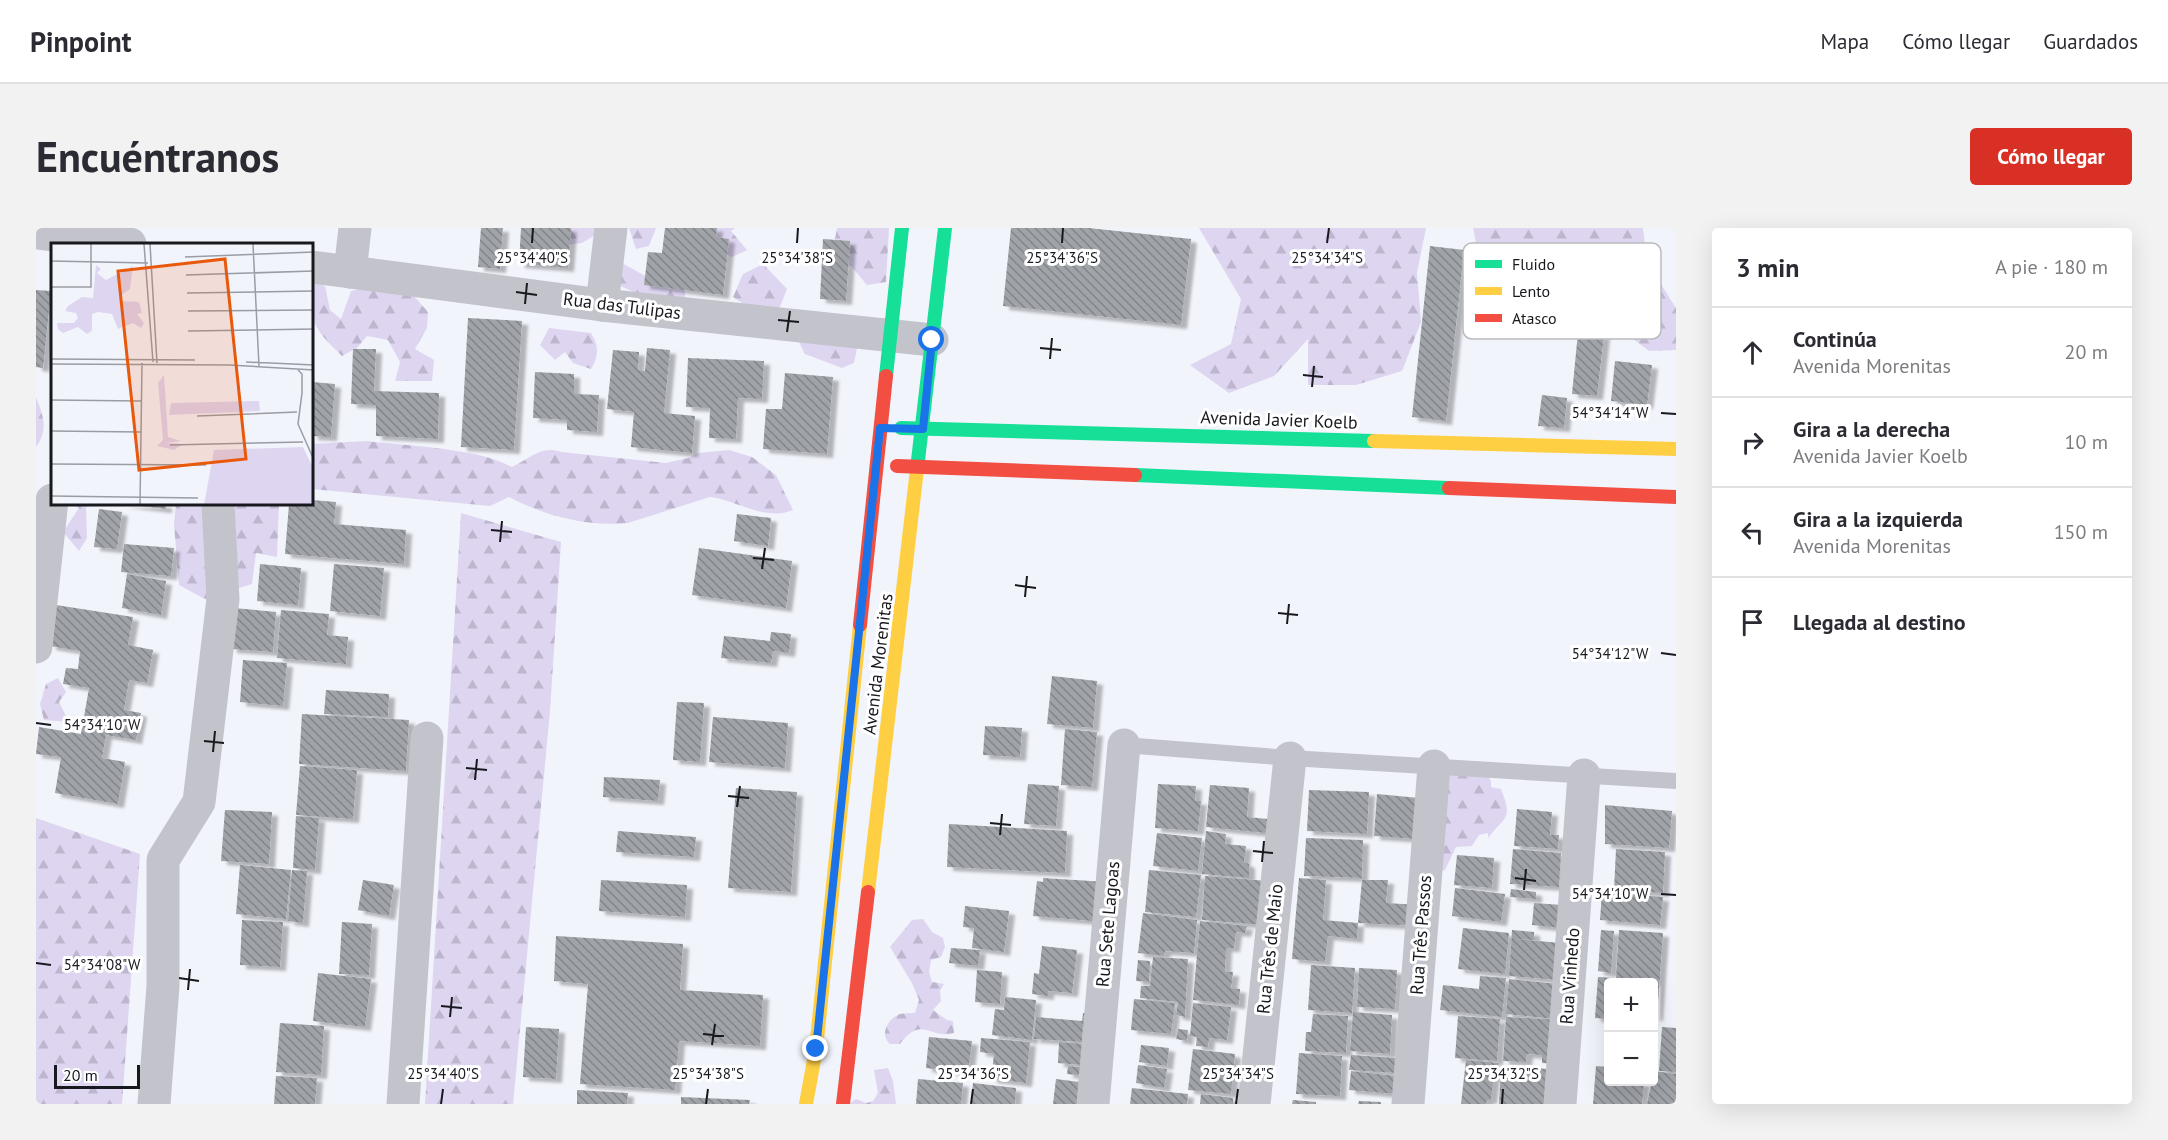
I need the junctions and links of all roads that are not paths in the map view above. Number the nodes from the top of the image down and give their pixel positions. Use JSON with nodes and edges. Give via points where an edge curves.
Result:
{"nodes":[{"id":1,"x":355,"y":228,"type":"edge"},
{"id":2,"x":611,"y":228,"type":"edge"},
{"id":3,"x":902,"y":228,"type":"edge"},
{"id":4,"x":945,"y":228,"type":"edge"},
{"id":5,"x":36,"y":234,"type":"edge"},
{"id":6,"x":82,"y":237,"type":"edge"},
{"id":7,"x":123,"y":243,"type":"edge"},
{"id":8,"x":314,"y":267,"type":"edge"},
{"id":9,"x":350,"y":272,"type":"junction"},
{"id":10,"x":602,"y":305,"type":"junction"},
{"id":11,"x":889,"y":336,"type":"junction"},
{"id":12,"x":932,"y":340,"type":"junction"},
{"id":13,"x":880,"y":428,"type":"junction"},
{"id":14,"x":923,"y":429,"type":"junction"},
{"id":15,"x":1676,"y":449,"type":"edge"},
{"id":16,"x":878,"y":464,"type":"junction"},
{"id":17,"x":919,"y":467,"type":"junction"},
{"id":18,"x":1676,"y":497,"type":"edge"},
{"id":19,"x":51,"y":506,"type":"edge"},
{"id":20,"x":218,"y":506,"type":"edge"},
{"id":21,"x":36,"y":647,"type":"edge"},
{"id":22,"x":427,"y":738,"type":"dead end"},
{"id":23,"x":1124,"y":745,"type":"joint"},
{"id":24,"x":1290,"y":758,"type":"junction"},
{"id":25,"x":1434,"y":766,"type":"junction"},
{"id":26,"x":1584,"y":776,"type":"junction"},
{"id":27,"x":1676,"y":781,"type":"edge"},
{"id":28,"x":154,"y":1104,"type":"edge"},
{"id":29,"x":403,"y":1104,"type":"edge"},
{"id":30,"x":806,"y":1104,"type":"edge"},
{"id":31,"x":843,"y":1104,"type":"edge"},
{"id":32,"x":1093,"y":1104,"type":"edge"},
{"id":33,"x":1254,"y":1104,"type":"edge"},
{"id":34,"x":1408,"y":1104,"type":"edge"},
{"id":35,"x":1560,"y":1104,"type":"edge"}],
"edges":[{"from":1,"to":9,"type":"street"},
{"from":2,"to":10,"type":"street"},
{"from":3,"to":11,"type":"main road","name":"Avenida Morenitas"},
{"from":4,"to":12,"type":"main road","name":"Avenida Morenitas"},
{"from":5,"to":6,"type":"street"},
{"from":6,"to":7,"type":"street"},
{"from":8,"to":9,"type":"street","name":"Rua das Tulipas"},
{"from":9,"to":10,"type":"street","name":"Rua das Tulipas"},
{"from":10,"to":11,"type":"street","name":"Rua das Tulipas"},
{"from":11,"to":12,"type":"street","name":"Rua das Tulipas"},
{"from":11,"to":13,"type":"main road","name":"Avenida Morenitas"},
{"from":12,"to":14,"type":"main road","name":"Avenida Morenitas"},
{"from":13,"to":14,"type":"main road","name":"Avenida Javier Koelb"},
{"from":13,"to":16,"type":"main road","name":"Avenida Morenitas"},
{"from":14,"to":15,"type":"main road","name":"Avenida Javier Koelb"},
{"from":14,"to":17,"type":"main road","name":"Avenida Morenitas"},
{"from":16,"to":17,"type":"main road"},
{"from":16,"to":30,"type":"main road","name":"Avenida Morenitas","via":[[816,1049]]},
{"from":17,"to":18,"type":"main road"},
{"from":17,"to":31,"type":"main road","name":"Avenida Morenitas"},
{"from":19,"to":21,"type":"street"},
{"from":20,"to":28,"type":"street","via":[[223,599],[199,802],[163,860],[163,986]]},
{"from":22,"to":29,"type":"street"},
{"from":23,"to":24,"type":"lane"},
{"from":23,"to":32,"type":"street","name":"Rua Sete Lagoas"},
{"from":24,"to":25,"type":"lane"},
{"from":24,"to":33,"type":"street","name":"Rua Três de Maio"},
{"from":25,"to":26,"type":"lane"},
{"from":25,"to":34,"type":"street","name":"Rua Três Passos"},
{"from":26,"to":27,"type":"lane"},
{"from":26,"to":35,"type":"street","name":"Rua Vinhedo"}]}
